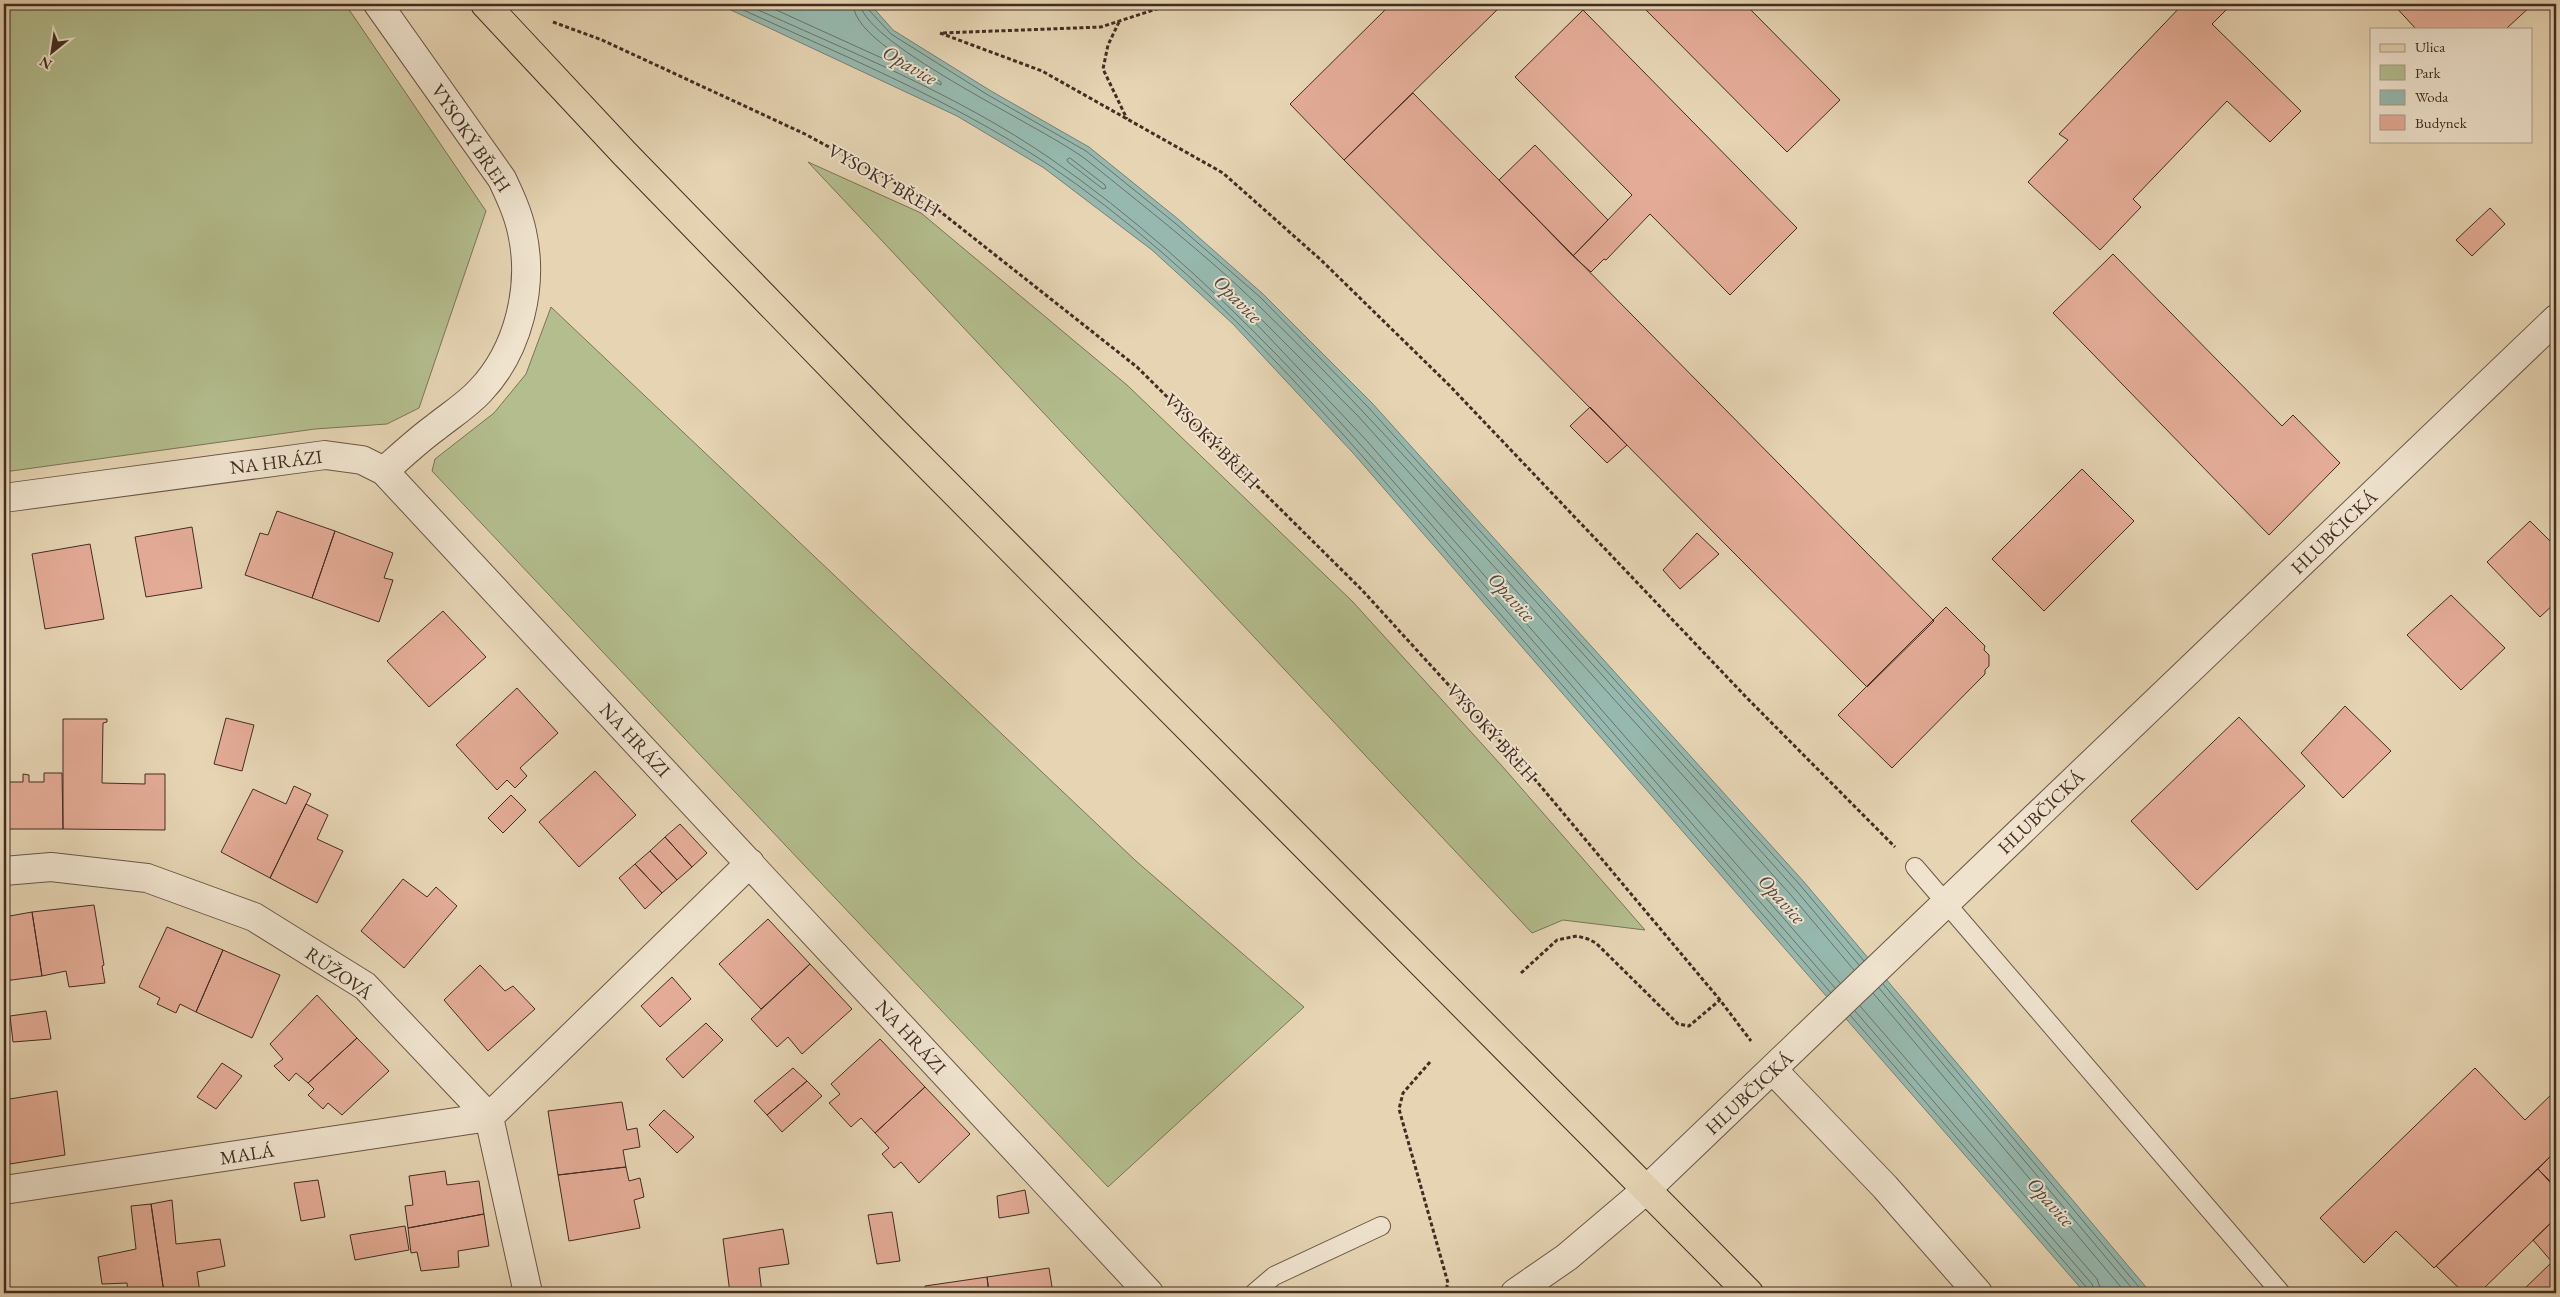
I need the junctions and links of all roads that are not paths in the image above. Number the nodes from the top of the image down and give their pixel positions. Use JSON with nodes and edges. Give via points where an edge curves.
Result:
{"nodes":[{"id":1,"x":378,"y":4,"type":"edge"},
{"id":2,"x":485,"y":4,"type":"edge"},
{"id":3,"x":2556,"y":319,"type":"edge"},
{"id":4,"x":384,"y":471,"type":"junction"},
{"id":5,"x":4,"y":498,"type":"edge"},
{"id":6,"x":750,"y":863,"type":"junction"},
{"id":7,"x":1915,"y":867,"type":"road end"},
{"id":8,"x":4,"y":871,"type":"edge"},
{"id":9,"x":1947,"y":903,"type":"junction"},
{"id":10,"x":1773,"y":1070,"type":"junction"},
{"id":11,"x":490,"y":1117,"type":"junction"},
{"id":12,"x":4,"y":1190,"type":"edge"},
{"id":13,"x":1646,"y":1190,"type":"junction"},
{"id":14,"x":1382,"y":1226,"type":"dead end"},
{"id":15,"x":528,"y":1293,"type":"edge"},
{"id":16,"x":1149,"y":1293,"type":"edge"},
{"id":17,"x":1254,"y":1293,"type":"edge"},
{"id":18,"x":1515,"y":1293,"type":"edge"},
{"id":19,"x":1749,"y":1293,"type":"edge"},
{"id":20,"x":1978,"y":1293,"type":"edge"},
{"id":21,"x":2281,"y":1293,"type":"edge"}],
"edges":[{"from":1,"to":4,"type":"street","name":"VYSOKÝ BŘEH","via":[[502,179],[522,231],[526,275],[515,334],[481,390]]},
{"from":2,"to":13,"type":"main road","via":[[625,154],[893,430]]},
{"from":3,"to":9,"type":"street","name":"HLUBČICKÁ"},
{"from":4,"to":5,"type":"street","name":"NA HRÁZI","via":[[362,460],[325,455]]},
{"from":4,"to":6,"type":"street","name":"NA HRÁZI"},
{"from":6,"to":11,"type":"street"},
{"from":6,"to":16,"type":"street","name":"NA HRÁZI"},
{"from":7,"to":9,"type":"lane"},
{"from":8,"to":11,"type":"street","name":"RŮŽOVÁ","via":[[51,867],[147,878],[254,917],[365,986]]},
{"from":9,"to":10,"type":"street","name":"HLUBČICKÁ"},
{"from":9,"to":21,"type":"lane"},
{"from":10,"to":13,"type":"street","name":"HLUBČICKÁ"},
{"from":10,"to":20,"type":"street","via":[[1886,1186]]},
{"from":11,"to":12,"type":"street","name":"MALÁ"},
{"from":11,"to":15,"type":"street"},
{"from":13,"to":18,"type":"street","name":"HLUBČICKÁ","via":[[1567,1257]]},
{"from":13,"to":19,"type":"main road"},
{"from":14,"to":17,"type":"lane","via":[[1274,1276]]}]}
